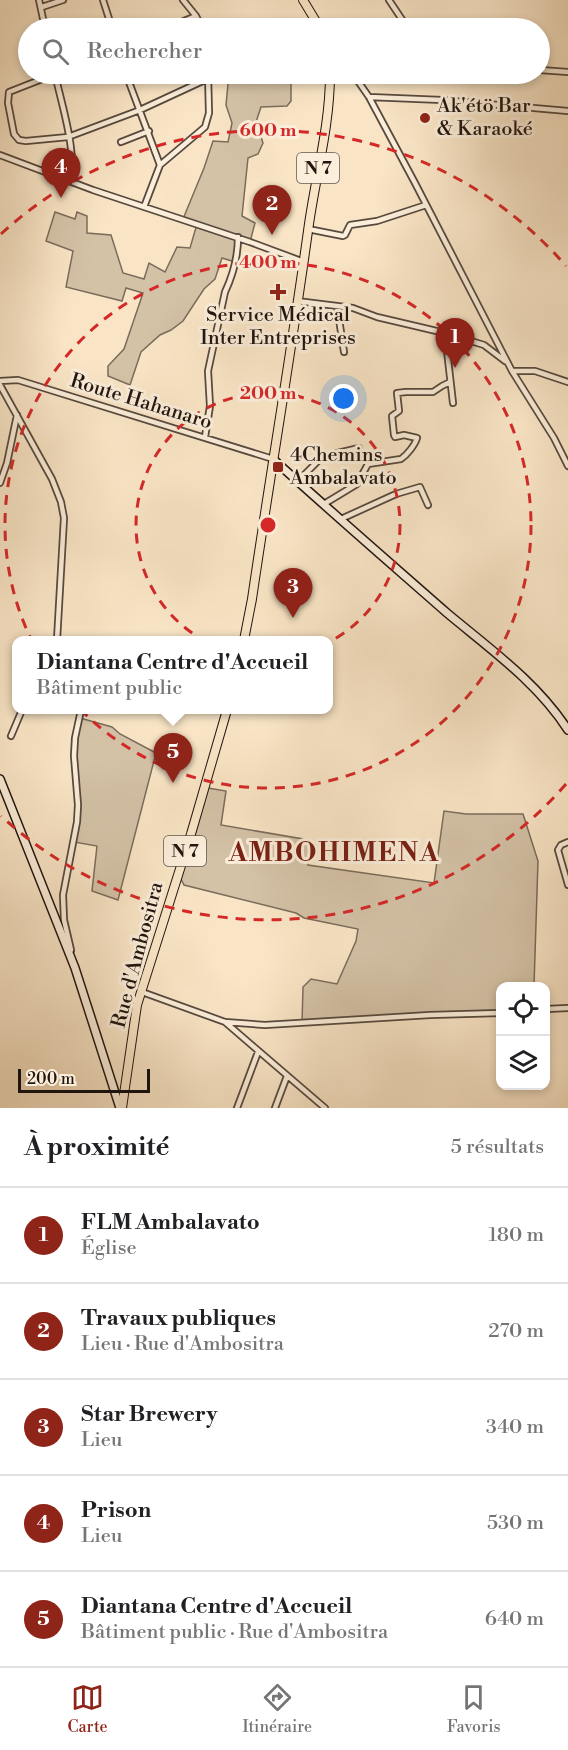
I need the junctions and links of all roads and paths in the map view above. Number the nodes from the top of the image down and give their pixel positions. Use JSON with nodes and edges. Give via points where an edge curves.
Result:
{"nodes":[{"id":1,"x":39,"y":0,"type":"edge"},
{"id":2,"x":63,"y":0,"type":"edge"},
{"id":3,"x":103,"y":0,"type":"edge"},
{"id":4,"x":183,"y":0,"type":"edge"},
{"id":5,"x":303,"y":0,"type":"edge"},
{"id":6,"x":389,"y":0,"type":"edge"},
{"id":7,"x":42,"y":8,"type":"junction"},
{"id":8,"x":196,"y":16,"type":"joint"},
{"id":9,"x":44,"y":18,"type":"edge"},
{"id":10,"x":109,"y":18,"type":"edge"},
{"id":11,"x":191,"y":18,"type":"edge"},
{"id":12,"x":314,"y":18,"type":"edge"},
{"id":13,"x":400,"y":18,"type":"edge"},
{"id":14,"x":550,"y":71,"type":"edge"},
{"id":15,"x":568,"y":72,"type":"edge"},
{"id":16,"x":29,"y":84,"type":"edge"},
{"id":17,"x":57,"y":84,"type":"edge"},
{"id":18,"x":130,"y":84,"type":"edge"},
{"id":19,"x":192,"y":84,"type":"edge"},
{"id":20,"x":208,"y":84,"type":"edge"},
{"id":21,"x":330,"y":84,"type":"edge"},
{"id":22,"x":360,"y":84,"type":"edge"},
{"id":23,"x":369,"y":98,"type":"junction"},
{"id":24,"x":140,"y":110,"type":"junction"},
{"id":25,"x":568,"y":111,"type":"edge"},
{"id":26,"x":149,"y":132,"type":"junction"},
{"id":27,"x":68,"y":137,"type":"junction"},
{"id":28,"x":121,"y":142,"type":"dead end"},
{"id":29,"x":0,"y":155,"type":"edge"},
{"id":30,"x":160,"y":165,"type":"junction"},
{"id":31,"x":71,"y":181,"type":"junction"},
{"id":32,"x":426,"y":205,"type":"junction"},
{"id":33,"x":144,"y":207,"type":"junction"},
{"id":34,"x":308,"y":229,"type":"junction"},
{"id":35,"x":237,"y":237,"type":"junction"},
{"id":36,"x":304,"y":262,"type":"junction"},
{"id":37,"x":297,"y":301,"type":"junction"},
{"id":38,"x":337,"y":306,"type":"junction"},
{"id":39,"x":445,"y":333,"type":"junction"},
{"id":40,"x":344,"y":352,"type":"dead end"},
{"id":41,"x":508,"y":364,"type":"junction"},
{"id":42,"x":512,"y":371,"type":"junction"},
{"id":43,"x":450,"y":382,"type":"junction"},
{"id":44,"x":568,"y":382,"type":"edge"},
{"id":45,"x":0,"y":383,"type":"edge"},
{"id":46,"x":7,"y":397,"type":"junction"},
{"id":47,"x":0,"y":399,"type":"edge"},
{"id":48,"x":453,"y":403,"type":"dead end"},
{"id":49,"x":18,"y":415,"type":"junction"},
{"id":50,"x":205,"y":437,"type":"junction"},
{"id":51,"x":359,"y":448,"type":"dead end"},
{"id":52,"x":273,"y":459,"type":"junction"},
{"id":53,"x":568,"y":466,"type":"edge"},
{"id":54,"x":298,"y":481,"type":"junction"},
{"id":55,"x":0,"y":483,"type":"edge"},
{"id":56,"x":324,"y":504,"type":"junction"},
{"id":57,"x":428,"y":505,"type":"dead end"},
{"id":58,"x":341,"y":519,"type":"junction"},
{"id":59,"x":57,"y":636,"type":"edge"},
{"id":60,"x":244,"y":636,"type":"edge"},
{"id":61,"x":20,"y":714,"type":"edge"},
{"id":62,"x":80,"y":714,"type":"edge"},
{"id":63,"x":226,"y":714,"type":"edge"},
{"id":64,"x":568,"y":728,"type":"edge"},
{"id":65,"x":11,"y":736,"type":"dead end"},
{"id":66,"x":0,"y":779,"type":"edge"},
{"id":67,"x":568,"y":842,"type":"edge"},
{"id":68,"x":568,"y":885,"type":"edge"},
{"id":69,"x":75,"y":968,"type":"junction"},
{"id":70,"x":142,"y":992,"type":"junction"},
{"id":71,"x":568,"y":1008,"type":"edge"},
{"id":72,"x":550,"y":1009,"type":"edge"},
{"id":73,"x":496,"y":1013,"type":"edge"},
{"id":74,"x":225,"y":1022,"type":"junction"},
{"id":75,"x":258,"y":1052,"type":"junction"},
{"id":76,"x":287,"y":1076,"type":"junction"},
{"id":77,"x":121,"y":1108,"type":"edge"},
{"id":78,"x":237,"y":1108,"type":"edge"},
{"id":79,"x":275,"y":1108,"type":"edge"},
{"id":80,"x":325,"y":1108,"type":"edge"}],
"edges":[{"from":1,"to":7,"type":"street"},
{"from":2,"to":7,"type":"street"},
{"from":3,"to":10,"type":"street"},
{"from":4,"to":8,"type":"street"},
{"from":5,"to":12,"type":"main road"},
{"from":6,"to":13,"type":"street"},
{"from":7,"to":9,"type":"street"},
{"from":8,"to":11,"type":"street"},
{"from":14,"to":15,"type":"street"},
{"from":16,"to":27,"type":"street","via":[[9,92],[14,134],[26,141]]},
{"from":17,"to":27,"type":"street"},
{"from":18,"to":24,"type":"street"},
{"from":19,"to":24,"type":"street"},
{"from":20,"to":30,"type":"street","via":[[205,127]]},
{"from":21,"to":34,"type":"main road","number":"N 7"},
{"from":22,"to":23,"type":"street"},
{"from":23,"to":25,"type":"street"},
{"from":23,"to":32,"type":"street"},
{"from":24,"to":26,"type":"street"},
{"from":24,"to":27,"type":"street"},
{"from":26,"to":28,"type":"street"},
{"from":26,"to":30,"type":"street"},
{"from":27,"to":31,"type":"street"},
{"from":29,"to":31,"type":"street"},
{"from":30,"to":33,"type":"street"},
{"from":31,"to":33,"type":"street"},
{"from":32,"to":34,"type":"street","via":[[377,221],[350,225],[343,236]]},
{"from":32,"to":41,"type":"street"},
{"from":33,"to":35,"type":"street"},
{"from":34,"to":36,"type":"main road","number":"N 7"},
{"from":35,"to":36,"type":"street"},
{"from":35,"to":50,"type":"street","via":[[231,281],[225,292],[208,371],[210,406]]},
{"from":36,"to":37,"type":"main road","number":"N 7"},
{"from":37,"to":38,"type":"street"},
{"from":37,"to":52,"type":"main road","number":"N 7"},
{"from":38,"to":39,"type":"street"},
{"from":38,"to":40,"type":"street"},
{"from":39,"to":41,"type":"street","via":[[484,345]]},
{"from":39,"to":43,"type":"street"},
{"from":41,"to":42,"type":"street"},
{"from":42,"to":44,"type":"street","via":[[535,371]]},
{"from":42,"to":53,"type":"street"},
{"from":43,"to":48,"type":"street"},
{"from":43,"to":56,"type":"street","via":[[433,392],[397,393],[399,411],[392,416],[394,435],[417,438],[416,441],[405,457],[368,464],[357,484]]},
{"from":45,"to":46,"type":"street"},
{"from":45,"to":50,"type":"street","name":"Route Hahanaro","via":[[18,380]]},
{"from":46,"to":47,"type":"street"},
{"from":46,"to":49,"type":"street"},
{"from":49,"to":55,"type":"street"},
{"from":49,"to":59,"type":"street","via":[[62,502]]},
{"from":50,"to":52,"type":"street","name":"Route Hahanaro"},
{"from":51,"to":54,"type":"street","via":[[325,456]]},
{"from":52,"to":54,"type":"street"},
{"from":52,"to":60,"type":"main road","number":"N 7"},
{"from":54,"to":56,"type":"street"},
{"from":56,"to":58,"type":"street"},
{"from":57,"to":58,"type":"street","via":[[420,487]]},
{"from":58,"to":64,"type":"street","via":[[523,677]]},
{"from":61,"to":65,"type":"street"},
{"from":62,"to":69,"type":"street","via":[[75,738],[77,822],[63,895],[64,920]]},
{"from":63,"to":70,"type":"main road","name":"Rue d'Ambositra","number":"N 7"},
{"from":66,"to":69,"type":"street"},
{"from":67,"to":68,"type":"street","via":[[558,850]]},
{"from":69,"to":77,"type":"street"},
{"from":70,"to":74,"type":"street"},
{"from":70,"to":77,"type":"main road","name":"Rue d'Ambositra","number":"N 7"},
{"from":71,"to":72,"type":"street"},
{"from":73,"to":74,"type":"street","via":[[302,1024]]},
{"from":74,"to":75,"type":"street"},
{"from":75,"to":76,"type":"street"},
{"from":75,"to":78,"type":"street"},
{"from":76,"to":79,"type":"street"},
{"from":76,"to":80,"type":"street"}]}
